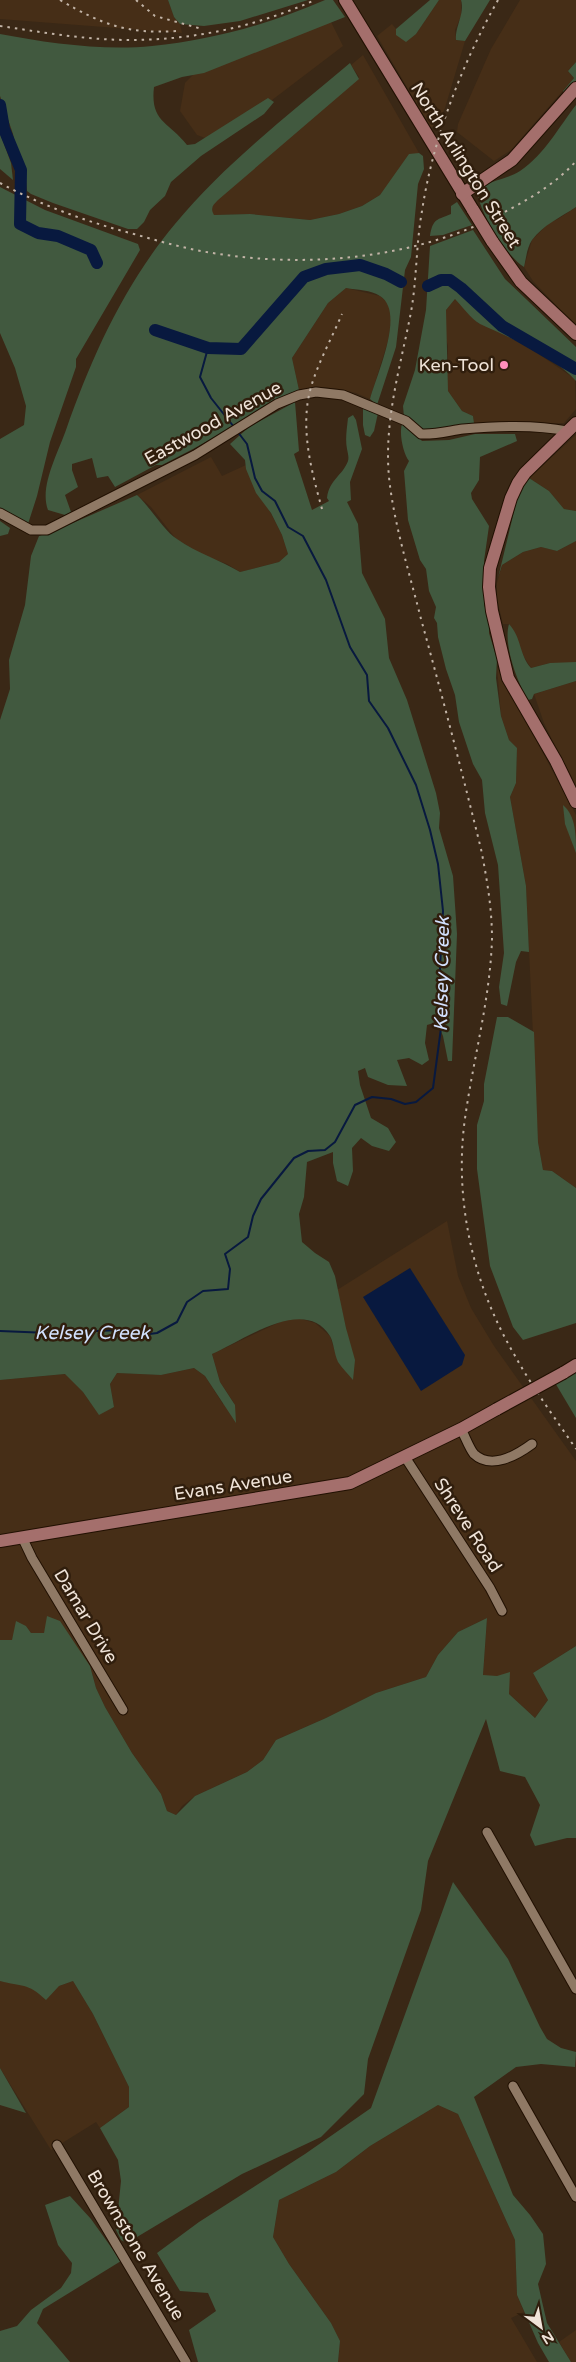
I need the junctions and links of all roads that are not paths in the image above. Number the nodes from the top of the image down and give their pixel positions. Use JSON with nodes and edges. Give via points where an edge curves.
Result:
{"nodes":[{"id":1,"x":347,"y":4,"type":"edge"},
{"id":2,"x":576,"y":88,"type":"edge"},
{"id":3,"x":462,"y":194,"type":"junction"},
{"id":4,"x":576,"y":334,"type":"edge"},
{"id":5,"x":572,"y":427,"type":"edge"},
{"id":6,"x":0,"y":513,"type":"edge"},
{"id":7,"x":576,"y":802,"type":"edge"},
{"id":8,"x":576,"y":1365,"type":"edge"},
{"id":9,"x":461,"y":1429,"type":"junction"},
{"id":10,"x":532,"y":1444,"type":"dead end"},
{"id":11,"x":405,"y":1457,"type":"junction"},
{"id":12,"x":22,"y":1537,"type":"junction"},
{"id":13,"x":0,"y":1541,"type":"edge"},
{"id":14,"x":502,"y":1611,"type":"dead end"},
{"id":15,"x":123,"y":1710,"type":"dead end"},
{"id":16,"x":487,"y":1832,"type":"dead end"},
{"id":17,"x":576,"y":1989,"type":"edge"},
{"id":18,"x":513,"y":2086,"type":"dead end"},
{"id":19,"x":57,"y":2145,"type":"dead end"},
{"id":20,"x":576,"y":2197,"type":"edge"},
{"id":21,"x":186,"y":2362,"type":"edge"}],
"edges":[{"from":1,"to":3,"type":"street","name":"North Arlington Street"},
{"from":2,"to":3,"type":"street","via":[[512,160]]},
{"from":3,"to":4,"type":"street","name":"North Arlington Street","bridge":true,"via":[[521,282]]},
{"from":5,"to":6,"type":"street","name":"Eastwood Avenue","via":[[466,429],[421,434],[406,422],[377,408],[343,395],[316,392],[288,399],[195,455],[47,530],[31,530]]},
{"from":5,"to":7,"type":"street","via":[[525,473],[515,488],[494,553],[489,588],[508,678]]},
{"from":8,"to":9,"type":"street","name":"Evans Avenue","bridge":true},
{"from":9,"to":10,"type":"street","via":[[474,1454],[486,1460],[516,1456]]},
{"from":9,"to":11,"type":"street","name":"Evans Avenue"},
{"from":11,"to":12,"type":"street","name":"Evans Avenue","via":[[350,1483]]},
{"from":11,"to":14,"type":"street","name":"Shreve Road"},
{"from":12,"to":13,"type":"street","name":"Evans Avenue"},
{"from":12,"to":15,"type":"street","name":"Damar Drive"},
{"from":16,"to":17,"type":"street"},
{"from":18,"to":20,"type":"street"},
{"from":19,"to":21,"type":"street","name":"Brownstone Avenue"}]}
